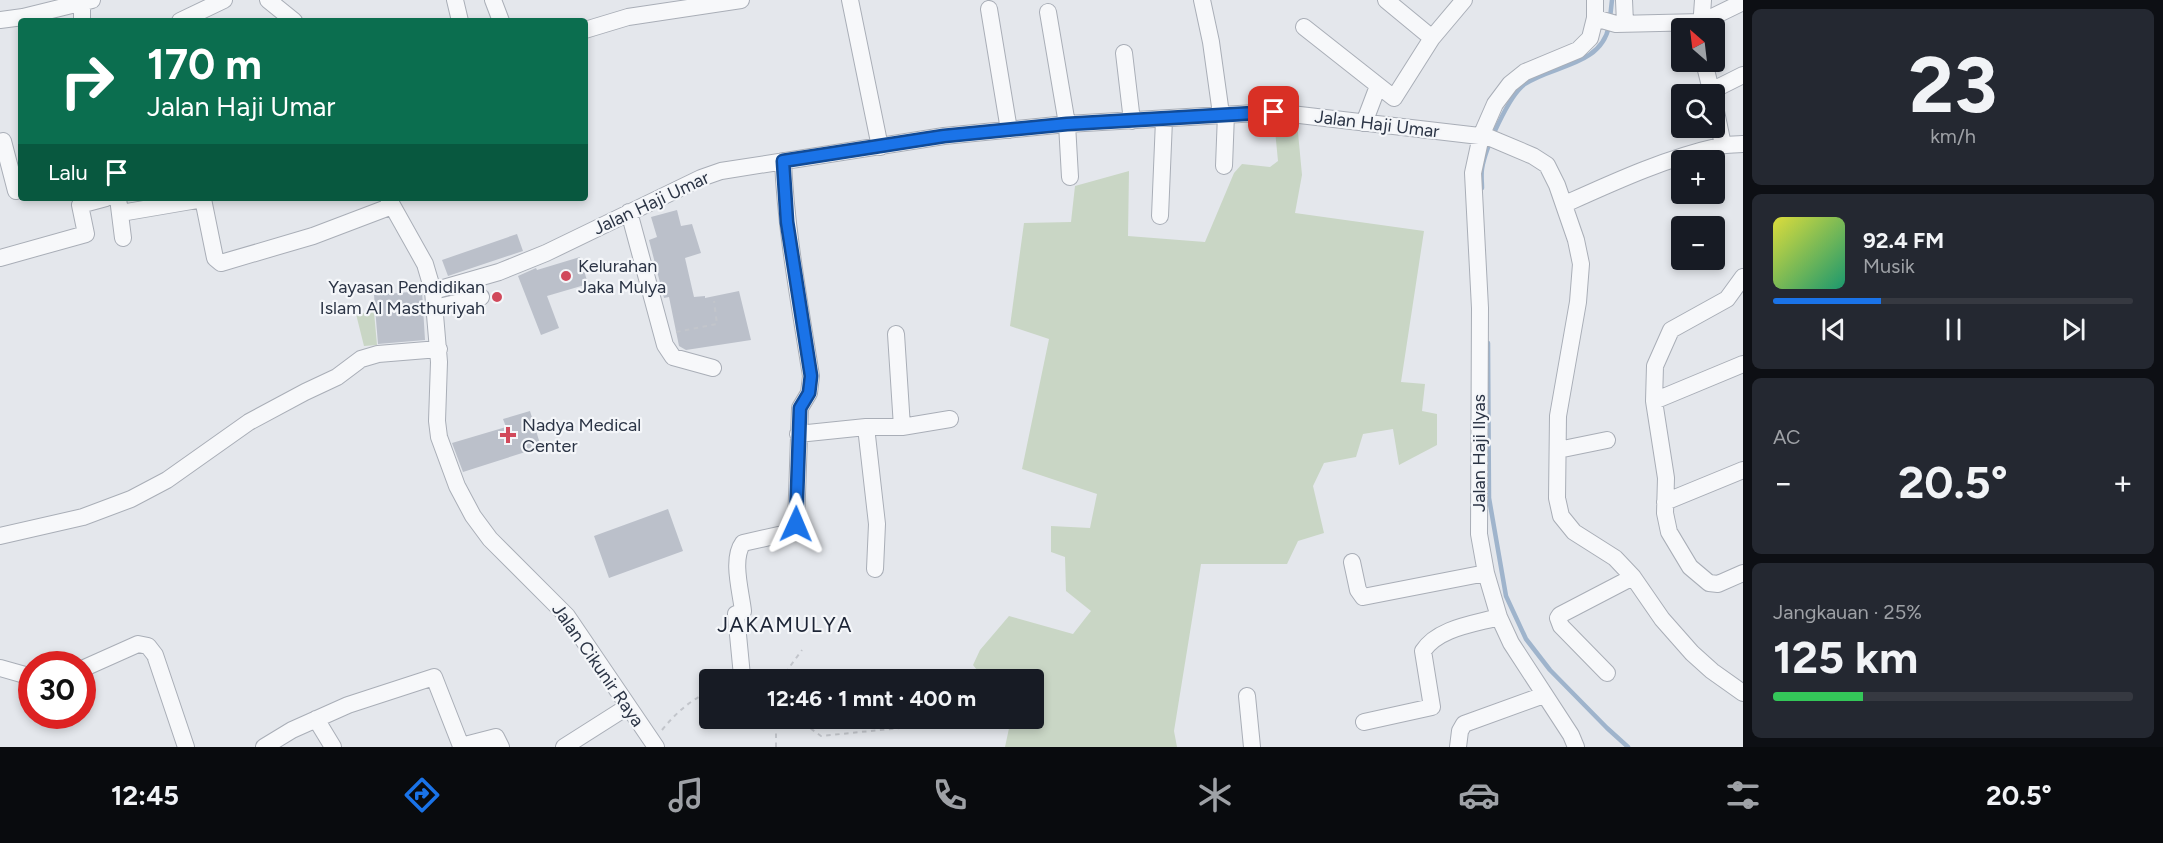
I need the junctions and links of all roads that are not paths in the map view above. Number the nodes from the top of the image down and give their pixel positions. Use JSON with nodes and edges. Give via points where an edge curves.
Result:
{"nodes":[{"id":1,"x":224,"y":0,"type":"edge"},
{"id":2,"x":268,"y":0,"type":"edge"},
{"id":3,"x":455,"y":0,"type":"edge"},
{"id":4,"x":493,"y":0,"type":"edge"},
{"id":5,"x":741,"y":0,"type":"edge"},
{"id":6,"x":850,"y":0,"type":"edge"},
{"id":7,"x":1202,"y":0,"type":"edge"},
{"id":8,"x":1386,"y":0,"type":"edge"},
{"id":9,"x":1464,"y":0,"type":"edge"},
{"id":10,"x":1595,"y":0,"type":"edge"},
{"id":11,"x":1624,"y":0,"type":"edge"},
{"id":12,"x":1703,"y":0,"type":"edge"},
{"id":13,"x":87,"y":2,"type":"edge"},
{"id":14,"x":1743,"y":2,"type":"edge"},
{"id":15,"x":698,"y":3,"type":"edge"},
{"id":16,"x":989,"y":9,"type":"dead end"},
{"id":17,"x":1048,"y":12,"type":"dead end"},
{"id":18,"x":28,"y":18,"type":"edge"},
{"id":19,"x":83,"y":18,"type":"edge"},
{"id":20,"x":186,"y":18,"type":"edge"},
{"id":21,"x":290,"y":18,"type":"edge"},
{"id":22,"x":459,"y":18,"type":"edge"},
{"id":23,"x":500,"y":18,"type":"edge"},
{"id":24,"x":1702,"y":18,"type":"edge"},
{"id":25,"x":1714,"y":18,"type":"edge"},
{"id":26,"x":18,"y":19,"type":"edge"},
{"id":27,"x":0,"y":20,"type":"edge"},
{"id":28,"x":1609,"y":21,"type":"junction"},
{"id":29,"x":1671,"y":24,"type":"edge"},
{"id":30,"x":1304,"y":27,"type":"dead end"},
{"id":31,"x":588,"y":29,"type":"edge"},
{"id":32,"x":1432,"y":38,"type":"junction"},
{"id":33,"x":1124,"y":53,"type":"dead end"},
{"id":34,"x":1743,"y":75,"type":"edge"},
{"id":35,"x":1378,"y":86,"type":"junction"},
{"id":36,"x":1725,"y":88,"type":"edge"},
{"id":37,"x":1223,"y":114,"type":"junction"},
{"id":38,"x":1164,"y":120,"type":"junction"},
{"id":39,"x":1132,"y":121,"type":"junction"},
{"id":40,"x":1365,"y":123,"type":"junction"},
{"id":41,"x":1067,"y":124,"type":"junction"},
{"id":42,"x":1009,"y":130,"type":"junction"},
{"id":43,"x":1489,"y":138,"type":"junction"},
{"id":44,"x":1722,"y":138,"type":"edge"},
{"id":45,"x":0,"y":142,"type":"edge"},
{"id":46,"x":1743,"y":144,"type":"edge"},
{"id":47,"x":1723,"y":145,"type":"junction"},
{"id":48,"x":880,"y":147,"type":"junction"},
{"id":49,"x":783,"y":161,"type":"junction"},
{"id":50,"x":1224,"y":166,"type":"dead end"},
{"id":51,"x":1071,"y":177,"type":"dead end"},
{"id":52,"x":16,"y":191,"type":"dead end"},
{"id":53,"x":96,"y":201,"type":"edge"},
{"id":54,"x":179,"y":201,"type":"edge"},
{"id":55,"x":203,"y":201,"type":"edge"},
{"id":56,"x":390,"y":202,"type":"edge"},
{"id":57,"x":1565,"y":204,"type":"junction"},
{"id":58,"x":119,"y":206,"type":"edge"},
{"id":59,"x":629,"y":212,"type":"junction"},
{"id":60,"x":1160,"y":216,"type":"dead end"},
{"id":61,"x":123,"y":238,"type":"dead end"},
{"id":62,"x":0,"y":258,"type":"edge"},
{"id":63,"x":1743,"y":278,"type":"edge"},
{"id":64,"x":433,"y":291,"type":"junction"},
{"id":65,"x":481,"y":297,"type":"dead end"},
{"id":66,"x":435,"y":308,"type":"junction"},
{"id":67,"x":896,"y":334,"type":"dead end"},
{"id":68,"x":439,"y":348,"type":"junction"},
{"id":69,"x":1743,"y":364,"type":"edge"},
{"id":70,"x":713,"y":368,"type":"dead end"},
{"id":71,"x":1654,"y":401,"type":"junction"},
{"id":72,"x":950,"y":419,"type":"dead end"},
{"id":73,"x":866,"y":427,"type":"junction"},
{"id":74,"x":903,"y":428,"type":"junction"},
{"id":75,"x":798,"y":434,"type":"junction"},
{"id":76,"x":1607,"y":440,"type":"dead end"},
{"id":77,"x":1558,"y":450,"type":"junction"},
{"id":78,"x":1743,"y":470,"type":"edge"},
{"id":79,"x":1665,"y":502,"type":"junction"},
{"id":80,"x":0,"y":536,"type":"edge"},
{"id":81,"x":1352,"y":562,"type":"dead end"},
{"id":82,"x":875,"y":569,"type":"dead end"},
{"id":83,"x":1486,"y":573,"type":"junction"},
{"id":84,"x":1743,"y":573,"type":"edge"},
{"id":85,"x":1634,"y":577,"type":"junction"},
{"id":86,"x":1499,"y":617,"type":"junction"},
{"id":87,"x":96,"y":663,"type":"edge"},
{"id":88,"x":0,"y":668,"type":"edge"},
{"id":89,"x":741,"y":669,"type":"edge"},
{"id":90,"x":18,"y":673,"type":"edge"},
{"id":91,"x":1607,"y":673,"type":"dead end"},
{"id":92,"x":1743,"y":693,"type":"edge"},
{"id":93,"x":1544,"y":695,"type":"junction"},
{"id":94,"x":1247,"y":696,"type":"dead end"},
{"id":95,"x":627,"y":707,"type":"junction"},
{"id":96,"x":316,"y":719,"type":"junction"},
{"id":97,"x":1364,"y":722,"type":"dead end"},
{"id":98,"x":654,"y":744,"type":"edge"},
{"id":99,"x":461,"y":746,"type":"edge"},
{"id":100,"x":186,"y":747,"type":"edge"},
{"id":101,"x":264,"y":747,"type":"edge"},
{"id":102,"x":333,"y":747,"type":"edge"},
{"id":103,"x":501,"y":747,"type":"edge"},
{"id":104,"x":564,"y":747,"type":"edge"},
{"id":105,"x":1252,"y":747,"type":"edge"},
{"id":106,"x":1458,"y":747,"type":"edge"},
{"id":107,"x":1576,"y":747,"type":"edge"}],
"edges":[{"from":1,"to":20,"type":"street"},
{"from":2,"to":21,"type":"street"},
{"from":3,"to":22,"type":"street"},
{"from":4,"to":23,"type":"street"},
{"from":5,"to":15,"type":"street"},
{"from":6,"to":48,"type":"street"},
{"from":7,"to":37,"type":"street"},
{"from":8,"to":32,"type":"street"},
{"from":9,"to":32,"type":"street"},
{"from":10,"to":28,"type":"street"},
{"from":11,"to":28,"type":"street"},
{"from":12,"to":24,"type":"street"},
{"from":13,"to":18,"type":"street"},
{"from":13,"to":19,"type":"street"},
{"from":14,"to":25,"type":"street"},
{"from":15,"to":31,"type":"street"},
{"from":16,"to":42,"type":"street"},
{"from":17,"to":41,"type":"street"},
{"from":26,"to":27,"type":"street"},
{"from":28,"to":29,"type":"street"},
{"from":28,"to":43,"type":"street","name":"Jalan Haji Ilyas","via":[[1578,50],[1525,72],[1510,84],[1495,104]]},
{"from":30,"to":35,"type":"street"},
{"from":32,"to":35,"type":"street","via":[[1394,98]]},
{"from":33,"to":39,"type":"street"},
{"from":34,"to":36,"type":"street"},
{"from":35,"to":40,"type":"street"},
{"from":37,"to":38,"type":"street","name":"Jalan Haji Umar"},
{"from":37,"to":40,"type":"street","name":"Jalan Haji Umar","via":[[1274,112]]},
{"from":37,"to":50,"type":"street"},
{"from":38,"to":39,"type":"street","name":"Jalan Haji Umar"},
{"from":38,"to":60,"type":"street"},
{"from":39,"to":41,"type":"street","name":"Jalan Haji Umar"},
{"from":40,"to":43,"type":"street","name":"Jalan Haji Umar"},
{"from":41,"to":42,"type":"street","name":"Jalan Haji Umar"},
{"from":41,"to":51,"type":"street"},
{"from":42,"to":48,"type":"street","name":"Jalan Haji Umar"},
{"from":43,"to":57,"type":"street","name":"Jalan Haji Umar","via":[[1547,165]]},
{"from":43,"to":83,"type":"street","name":"Jalan Haji Ilyas","via":[[1473,173],[1480,308],[1479,534]]},
{"from":44,"to":47,"type":"street"},
{"from":45,"to":52,"type":"street","via":[[3,141]]},
{"from":46,"to":47,"type":"street"},
{"from":47,"to":57,"type":"street","via":[[1626,176]]},
{"from":48,"to":49,"type":"street","name":"Jalan Haji Umar"},
{"from":49,"to":59,"type":"street","name":"Jalan Haji Umar","via":[[721,171]]},
{"from":49,"to":75,"type":"street","via":[[788,232],[811,376],[809,393],[800,408]]},
{"from":53,"to":62,"type":"street","via":[[80,206],[86,234]]},
{"from":54,"to":58,"type":"street"},
{"from":55,"to":56,"type":"street","via":[[215,258],[222,263],[313,236]]},
{"from":56,"to":64,"type":"street","name":"Jalan Cikunir Raya","via":[[425,264]]},
{"from":57,"to":77,"type":"street","name":"Jalan Haji Umar","via":[[1580,252],[1581,276],[1558,416]]},
{"from":58,"to":61,"type":"street"},
{"from":59,"to":64,"type":"street","name":"Jalan Haji Umar","via":[[554,255]]},
{"from":59,"to":70,"type":"street","via":[[665,345],[673,357]]},
{"from":63,"to":71,"type":"street","via":[[1727,299],[1671,330],[1655,366]]},
{"from":64,"to":66,"type":"street","name":"Jalan Cikunir Raya"},
{"from":65,"to":66,"type":"street"},
{"from":66,"to":68,"type":"street","name":"Jalan Cikunir Raya"},
{"from":67,"to":74,"type":"street"},
{"from":68,"to":80,"type":"street","via":[[361,359],[337,377],[249,422],[167,480],[131,499],[83,517]]},
{"from":68,"to":95,"type":"street","name":"Jalan Cikunir Raya","via":[[439,437],[465,502],[490,539],[567,616]]},
{"from":69,"to":71,"type":"street"},
{"from":71,"to":79,"type":"street","via":[[1666,478]]},
{"from":72,"to":74,"type":"street"},
{"from":73,"to":74,"type":"street"},
{"from":73,"to":75,"type":"street"},
{"from":73,"to":82,"type":"street","via":[[877,524]]},
{"from":75,"to":89,"type":"street","via":[[796,524],[783,534],[743,543],[739,548],[743,611],[736,614]]},
{"from":76,"to":77,"type":"street"},
{"from":77,"to":85,"type":"street","name":"Jalan Haji Umar","via":[[1557,498],[1561,516],[1574,532],[1615,558]]},
{"from":78,"to":79,"type":"street"},
{"from":79,"to":84,"type":"street","via":[[1666,524],[1697,574],[1718,584]]},
{"from":81,"to":83,"type":"street","via":[[1363,597]]},
{"from":83,"to":86,"type":"street","name":"Jalan Haji Ilyas"},
{"from":85,"to":91,"type":"street","via":[[1558,618],[1561,626]]},
{"from":85,"to":92,"type":"street","name":"Jalan Haji Umar","via":[[1662,619],[1692,653]]},
{"from":86,"to":93,"type":"street","name":"Jalan Haji Ilyas"},
{"from":86,"to":97,"type":"street","via":[[1430,641],[1424,651],[1432,707]]},
{"from":87,"to":100,"type":"street","via":[[138,644],[148,646],[155,655]]},
{"from":88,"to":90,"type":"street"},
{"from":93,"to":106,"type":"street","via":[[1464,724]]},
{"from":93,"to":107,"type":"street","name":"Jalan Haji Ilyas"},
{"from":94,"to":105,"type":"street"},
{"from":95,"to":98,"type":"street","name":"Jalan Cikunir Raya"},
{"from":95,"to":104,"type":"street"},
{"from":96,"to":99,"type":"street","via":[[434,677]]},
{"from":96,"to":101,"type":"street"},
{"from":96,"to":102,"type":"street"},
{"from":99,"to":103,"type":"street","via":[[496,737]]}]}
